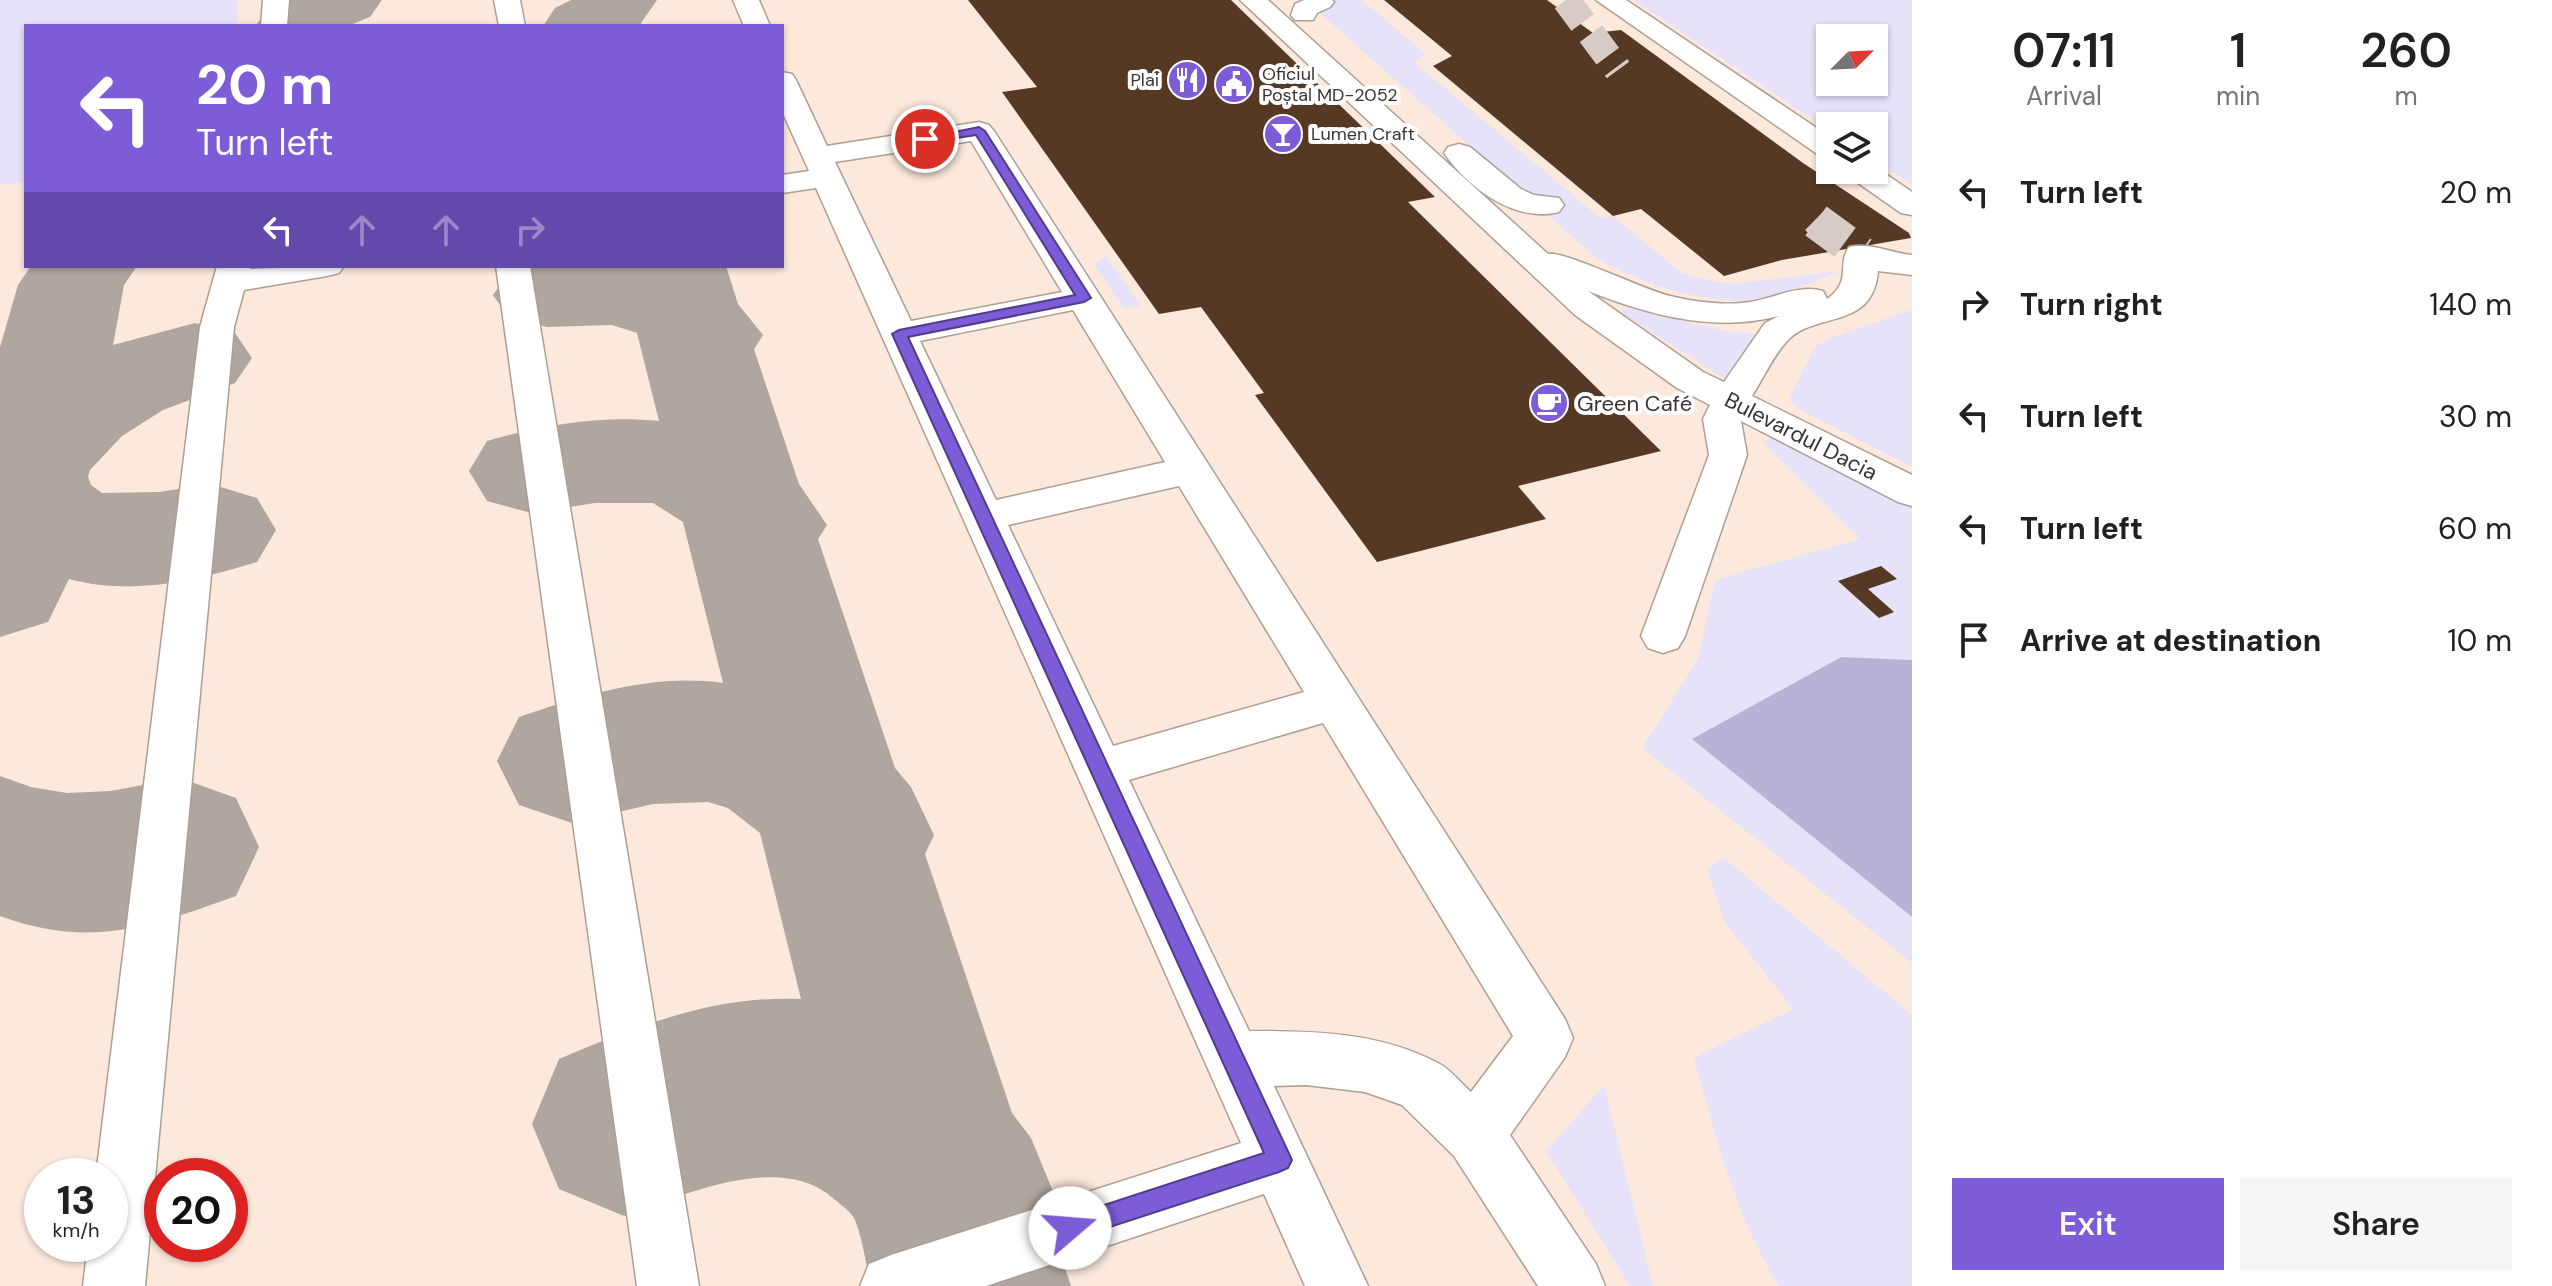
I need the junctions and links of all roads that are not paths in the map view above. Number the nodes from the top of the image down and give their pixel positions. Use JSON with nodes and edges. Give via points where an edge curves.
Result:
{"nodes":[{"id":1,"x":276,"y":0,"type":"edge"},
{"id":2,"x":507,"y":0,"type":"edge"},
{"id":3,"x":746,"y":0,"type":"edge"},
{"id":4,"x":1253,"y":0,"type":"edge"},
{"id":5,"x":1609,"y":0,"type":"edge"},
{"id":6,"x":1304,"y":6,"type":"edge"},
{"id":7,"x":274,"y":24,"type":"edge"},
{"id":8,"x":512,"y":24,"type":"edge"},
{"id":9,"x":756,"y":24,"type":"edge"},
{"id":10,"x":784,"y":84,"type":"edge"},
{"id":11,"x":1816,"y":140,"type":"edge"},
{"id":12,"x":822,"y":167,"type":"junction"},
{"id":13,"x":784,"y":183,"type":"edge"},
{"id":14,"x":1880,"y":184,"type":"edge"},
{"id":15,"x":1912,"y":206,"type":"edge"},
{"id":16,"x":1502,"y":233,"type":"junction"},
{"id":17,"x":1912,"y":265,"type":"edge"},
{"id":18,"x":303,"y":268,"type":"edge"},
{"id":19,"x":513,"y":268,"type":"edge"},
{"id":20,"x":232,"y":274,"type":"edge"},
{"id":21,"x":1912,"y":284,"type":"edge"},
{"id":22,"x":1853,"y":296,"type":"junction"},
{"id":23,"x":1084,"y":298,"type":"junction"},
{"id":24,"x":1780,"y":303,"type":"junction"},
{"id":25,"x":899,"y":334,"type":"junction"},
{"id":26,"x":1730,"y":401,"type":"junction"},
{"id":27,"x":1191,"y":470,"type":"junction"},
{"id":28,"x":1912,"y":492,"type":"edge"},
{"id":29,"x":983,"y":517,"type":"junction"},
{"id":30,"x":1663,"y":636,"type":"dead end"},
{"id":31,"x":1335,"y":701,"type":"junction"},
{"id":32,"x":1100,"y":769,"type":"junction"},
{"id":33,"x":1233,"y":1059,"type":"junction"},
{"id":34,"x":1475,"y":1135,"type":"junction"},
{"id":35,"x":1279,"y":1160,"type":"junction"},
{"id":36,"x":114,"y":1286,"type":"edge"},
{"id":37,"x":668,"y":1286,"type":"edge"},
{"id":38,"x":891,"y":1286,"type":"edge"},
{"id":39,"x":1337,"y":1286,"type":"edge"},
{"id":40,"x":1574,"y":1286,"type":"edge"}],
"edges":[{"from":1,"to":7,"type":"lane"},
{"from":2,"to":8,"type":"lane"},
{"from":3,"to":9,"type":"lane"},
{"from":4,"to":16,"type":"lane","name":"Bulevardul Dacia"},
{"from":5,"to":11,"type":"lane"},
{"from":6,"to":24,"type":"lane","via":[[1506,194],[1555,211],[1555,239],[1594,270],[1702,301]]},
{"from":10,"to":12,"type":"lane"},
{"from":12,"to":13,"type":"lane"},
{"from":12,"to":23,"type":"lane","via":[[979,131]]},
{"from":12,"to":25,"type":"lane"},
{"from":14,"to":15,"type":"lane"},
{"from":16,"to":24,"type":"lane","name":"Bulevardul Dacia","via":[[1589,279],[1656,302],[1722,314],[1749,313]]},
{"from":16,"to":26,"type":"lane","name":"Bulevardul Dacia","via":[[1587,308],[1690,380]]},
{"from":17,"to":22,"type":"lane","via":[[1861,254],[1862,275]]},
{"from":18,"to":20,"type":"lane"},
{"from":19,"to":37,"type":"lane"},
{"from":20,"to":36,"type":"lane","via":[[217,327]]},
{"from":21,"to":22,"type":"lane","name":"Bulevardul Dacia","via":[[1893,292]]},
{"from":22,"to":24,"type":"lane","name":"Bulevardul Dacia"},
{"from":22,"to":26,"type":"lane","via":[[1833,311],[1777,331]]},
{"from":23,"to":25,"type":"lane"},
{"from":23,"to":27,"type":"lane"},
{"from":25,"to":29,"type":"lane"},
{"from":26,"to":28,"type":"lane","name":"Bulevardul Dacia"},
{"from":26,"to":30,"type":"lane","via":[[1722,419],[1728,455]]},
{"from":27,"to":29,"type":"lane"},
{"from":27,"to":31,"type":"lane"},
{"from":29,"to":32,"type":"lane"},
{"from":31,"to":32,"type":"lane"},
{"from":31,"to":34,"type":"lane","via":[[1545,1038]]},
{"from":32,"to":33,"type":"lane"},
{"from":33,"to":34,"type":"lane","via":[[1365,1064],[1421,1084]]},
{"from":33,"to":35,"type":"lane"},
{"from":34,"to":40,"type":"lane"},
{"from":35,"to":38,"type":"lane"},
{"from":35,"to":39,"type":"lane"}]}
